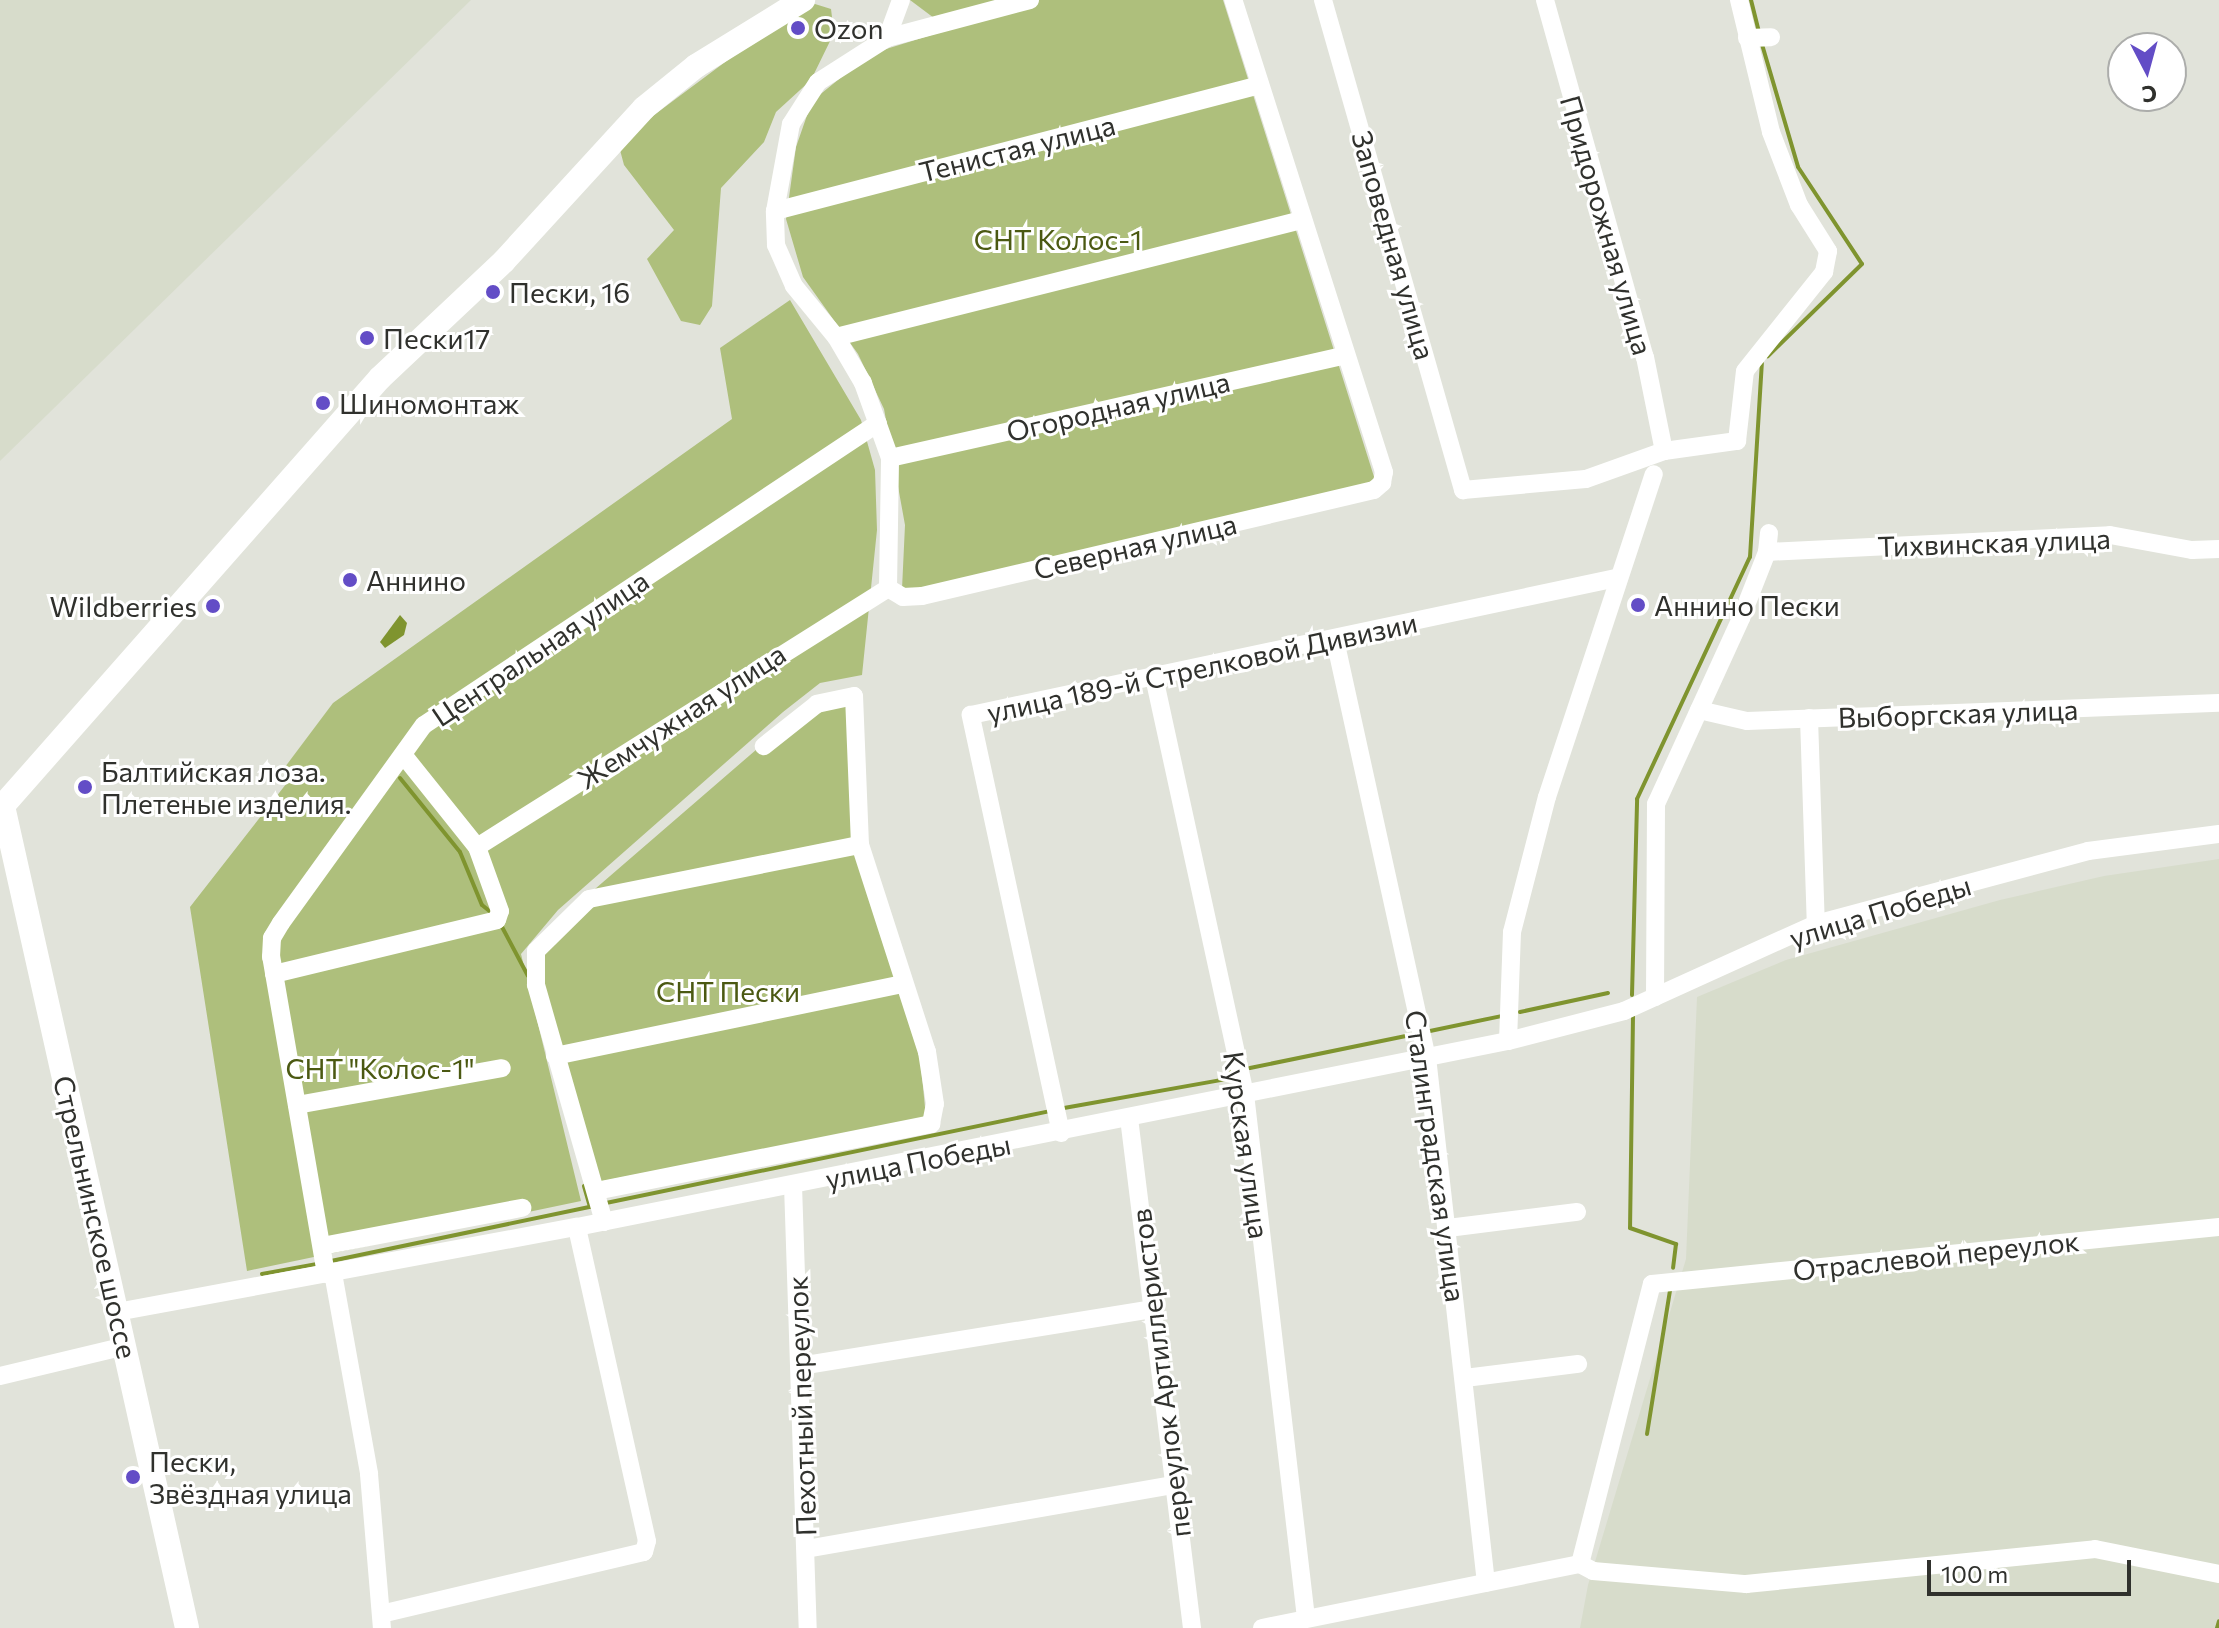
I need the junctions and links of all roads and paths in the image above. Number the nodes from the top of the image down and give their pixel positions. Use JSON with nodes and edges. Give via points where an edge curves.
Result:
{"nodes":[{"id":1,"x":803,"y":0,"type":"edge"},
{"id":2,"x":901,"y":0,"type":"edge"},
{"id":3,"x":1030,"y":0,"type":"edge"},
{"id":4,"x":1233,"y":0,"type":"edge"},
{"id":5,"x":1323,"y":0,"type":"edge"},
{"id":6,"x":1545,"y":0,"type":"edge"},
{"id":7,"x":1739,"y":0,"type":"edge"},
{"id":8,"x":1748,"y":37,"type":"junction"},
{"id":9,"x":1771,"y":37,"type":"dead end"},
{"id":10,"x":887,"y":38,"type":"junction"},
{"id":11,"x":1260,"y":85,"type":"junction"},
{"id":12,"x":775,"y":211,"type":"junction"},
{"id":13,"x":1303,"y":220,"type":"junction"},
{"id":14,"x":836,"y":337,"type":"junction"},
{"id":15,"x":1346,"y":355,"type":"junction"},
{"id":16,"x":878,"y":423,"type":"junction"},
{"id":17,"x":1664,"y":451,"type":"junction"},
{"id":18,"x":890,"y":458,"type":"junction"},
{"id":19,"x":1654,"y":474,"type":"dead end"},
{"id":20,"x":2219,"y":549,"type":"edge"},
{"id":21,"x":1616,"y":578,"type":"junction"},
{"id":22,"x":888,"y":588,"type":"junction"},
{"id":23,"x":1335,"y":640,"type":"junction"},
{"id":24,"x":1154,"y":677,"type":"junction"},
{"id":25,"x":2219,"y":703,"type":"edge"},
{"id":26,"x":1699,"y":710,"type":"junction"},
{"id":27,"x":1809,"y":718,"type":"junction"},
{"id":28,"x":764,"y":746,"type":"dead end"},
{"id":29,"x":404,"y":756,"type":"junction"},
{"id":30,"x":2,"y":808,"type":"edge"},
{"id":31,"x":2219,"y":834,"type":"edge"},
{"id":32,"x":860,"y":845,"type":"junction"},
{"id":33,"x":477,"y":847,"type":"junction"},
{"id":34,"x":1816,"y":924,"type":"junction"},
{"id":35,"x":274,"y":974,"type":"junction"},
{"id":36,"x":903,"y":984,"type":"junction"},
{"id":37,"x":1655,"y":997,"type":"junction"},
{"id":38,"x":1508,"y":1041,"type":"junction"},
{"id":39,"x":555,"y":1056,"type":"junction"},
{"id":40,"x":1427,"y":1057,"type":"junction"},
{"id":41,"x":502,"y":1068,"type":"dead end"},
{"id":42,"x":1245,"y":1094,"type":"junction"},
{"id":43,"x":297,"y":1105,"type":"junction"},
{"id":44,"x":1129,"y":1118,"type":"junction"},
{"id":45,"x":1061,"y":1133,"type":"junction"},
{"id":46,"x":793,"y":1185,"type":"junction"},
{"id":47,"x":596,"y":1191,"type":"junction"},
{"id":48,"x":522,"y":1208,"type":"dead end"},
{"id":49,"x":1577,"y":1212,"type":"dead end"},
{"id":50,"x":604,"y":1222,"type":"junction"},
{"id":51,"x":577,"y":1227,"type":"junction"},
{"id":52,"x":2219,"y":1227,"type":"edge"},
{"id":53,"x":1448,"y":1228,"type":"junction"},
{"id":54,"x":322,"y":1246,"type":"junction"},
{"id":55,"x":330,"y":1273,"type":"junction"},
{"id":56,"x":1153,"y":1309,"type":"junction"},
{"id":57,"x":117,"y":1312,"type":"junction"},
{"id":58,"x":125,"y":1346,"type":"junction"},
{"id":59,"x":1578,"y":1364,"type":"dead end"},
{"id":60,"x":800,"y":1366,"type":"junction"},
{"id":61,"x":0,"y":1376,"type":"edge"},
{"id":62,"x":1465,"y":1378,"type":"junction"},
{"id":63,"x":1173,"y":1485,"type":"junction"},
{"id":64,"x":806,"y":1549,"type":"junction"},
{"id":65,"x":1580,"y":1564,"type":"junction"},
{"id":66,"x":2219,"y":1574,"type":"edge"},
{"id":67,"x":1486,"y":1583,"type":"junction"},
{"id":68,"x":1306,"y":1618,"type":"junction"},
{"id":69,"x":381,"y":1621,"type":"edge"},
{"id":70,"x":187,"y":1628,"type":"edge"},
{"id":71,"x":808,"y":1628,"type":"edge"},
{"id":72,"x":1192,"y":1628,"type":"edge"},
{"id":73,"x":1262,"y":1628,"type":"edge"}],
"edges":[{"from":1,"to":30,"type":"main road","via":[[696,66],[644,108],[504,261],[361,398]]},
{"from":2,"to":10,"type":"street"},
{"from":3,"to":10,"type":"street","via":[[958,24]]},
{"from":4,"to":11,"type":"street"},
{"from":5,"to":17,"type":"street","name":"Заповедная улица","via":[[1463,490],[1586,479]]},
{"from":6,"to":17,"type":"street","name":"Придорожная улица","via":[[1645,357]]},
{"from":7,"to":8,"type":"street"},
{"from":8,"to":9,"type":"street"},
{"from":8,"to":17,"type":"street","via":[[1771,132],[1799,205],[1828,251],[1824,272],[1745,371],[1737,441]]},
{"from":10,"to":12,"type":"street","via":[[854,56],[812,92],[791,124]]},
{"from":11,"to":12,"type":"street","name":"Тенистая улица"},
{"from":11,"to":13,"type":"street"},
{"from":12,"to":14,"type":"street","via":[[776,245],[794,286]]},
{"from":13,"to":14,"type":"street"},
{"from":13,"to":15,"type":"street"},
{"from":14,"to":16,"type":"street","via":[[863,383]]},
{"from":15,"to":18,"type":"street","name":"Огородная улица"},
{"from":15,"to":22,"type":"street","name":"Северная улица","via":[[1384,472],[1374,490],[922,596],[903,597]]},
{"from":16,"to":18,"type":"street"},
{"from":16,"to":29,"type":"street","name":"Центральная улица","via":[[424,725]]},
{"from":18,"to":22,"type":"street"},
{"from":19,"to":21,"type":"street"},
{"from":20,"to":26,"type":"street","name":"Тихвинская улица","via":[[2192,550],[2110,535],[1768,542]]},
{"from":21,"to":23,"type":"street","name":"улица 189-й Стрелковой Дивизии"},
{"from":21,"to":38,"type":"street","via":[[1547,797],[1512,932]]},
{"from":22,"to":33,"type":"street","name":"Жемчужная улица"},
{"from":23,"to":24,"type":"street","name":"улица 189-й Стрелковой Дивизии"},
{"from":23,"to":40,"type":"street","name":"Сталинградская улица"},
{"from":24,"to":42,"type":"street","name":"Курская улица"},
{"from":24,"to":45,"type":"street","name":"улица 189-й Стрелковой Дивизии","via":[[971,715]]},
{"from":25,"to":27,"type":"street","name":"Выборгская улица"},
{"from":26,"to":27,"type":"street","name":"Выборгская улица","via":[[1747,721]]},
{"from":26,"to":37,"type":"street","via":[[1656,804]]},
{"from":27,"to":34,"type":"street"},
{"from":28,"to":32,"type":"street","via":[[817,704],[854,696]]},
{"from":29,"to":33,"type":"street"},
{"from":29,"to":35,"type":"street","name":"Центральная улица","via":[[272,938]]},
{"from":30,"to":57,"type":"main road","name":"Стрельнинское шоссе"},
{"from":31,"to":34,"type":"street","name":"улица Победы","via":[[2088,851]]},
{"from":32,"to":36,"type":"street"},
{"from":32,"to":39,"type":"street","via":[[589,899],[536,951],[536,985]]},
{"from":33,"to":35,"type":"street","via":[[500,911],[497,920]]},
{"from":34,"to":37,"type":"street","name":"улица Победы"},
{"from":35,"to":43,"type":"street","name":"Центральная улица"},
{"from":36,"to":39,"type":"street"},
{"from":36,"to":47,"type":"street","via":[[927,1052],[935,1104],[931,1124]]},
{"from":37,"to":38,"type":"street","name":"улица Победы","via":[[1624,1011]]},
{"from":38,"to":40,"type":"street","name":"улица Победы"},
{"from":39,"to":47,"type":"street"},
{"from":40,"to":42,"type":"street","name":"улица Победы"},
{"from":40,"to":53,"type":"street","name":"Сталинградская улица"},
{"from":41,"to":43,"type":"street"},
{"from":42,"to":44,"type":"street","name":"улица Победы"},
{"from":42,"to":68,"type":"street","name":"Курская улица"},
{"from":43,"to":54,"type":"street","name":"Центральная улица"},
{"from":44,"to":45,"type":"street","name":"улица Победы"},
{"from":44,"to":56,"type":"street","name":"переулок Артиллеристов"},
{"from":45,"to":46,"type":"street","name":"улица Победы"},
{"from":46,"to":50,"type":"street","name":"улица Победы"},
{"from":46,"to":60,"type":"street","name":"Пехотный переулок"},
{"from":47,"to":50,"type":"street"},
{"from":48,"to":54,"type":"street"},
{"from":49,"to":53,"type":"street"},
{"from":50,"to":51,"type":"street","name":"улица Победы"},
{"from":51,"to":55,"type":"street","name":"улица Победы"},
{"from":51,"to":69,"type":"street","via":[[647,1541],[644,1552]]},
{"from":52,"to":65,"type":"street","name":"Отраслевой переулок","via":[[1652,1284]]},
{"from":53,"to":62,"type":"street","name":"Сталинградская улица"},
{"from":54,"to":55,"type":"street","name":"Центральная улица"},
{"from":55,"to":57,"type":"street","name":"улица Победы"},
{"from":55,"to":69,"type":"street","name":"Центральная улица","via":[[369,1474]]},
{"from":56,"to":60,"type":"street"},
{"from":56,"to":63,"type":"street","name":"переулок Артиллеристов"},
{"from":57,"to":58,"type":"main road","name":"Стрельнинское шоссе"},
{"from":58,"to":61,"type":"street"},
{"from":58,"to":70,"type":"main road","name":"Стрельнинское шоссе"},
{"from":59,"to":62,"type":"street"},
{"from":60,"to":64,"type":"street","name":"Пехотный переулок"},
{"from":62,"to":67,"type":"street","name":"Сталинградская улица"},
{"from":63,"to":64,"type":"street"},
{"from":63,"to":72,"type":"street","name":"переулок Артиллеристов"},
{"from":64,"to":71,"type":"street","name":"Пехотный переулок"},
{"from":65,"to":66,"type":"street","via":[[1593,1571],[1746,1584],[2095,1549]]},
{"from":65,"to":67,"type":"street"},
{"from":67,"to":68,"type":"street"},
{"from":68,"to":73,"type":"street"}]}
